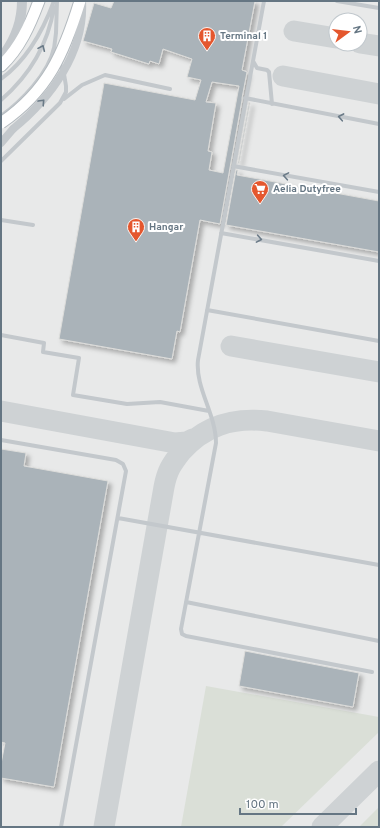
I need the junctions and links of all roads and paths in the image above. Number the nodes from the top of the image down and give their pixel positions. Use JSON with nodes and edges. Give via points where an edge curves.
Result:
{"nodes":[{"id":1,"x":22,"y":1,"type":"edge"},
{"id":2,"x":38,"y":1,"type":"edge"},
{"id":3,"x":55,"y":1,"type":"edge"},
{"id":4,"x":81,"y":1,"type":"edge"},
{"id":5,"x":264,"y":1,"type":"edge"},
{"id":6,"x":337,"y":1,"type":"edge"},
{"id":7,"x":379,"y":8,"type":"edge"},
{"id":8,"x":54,"y":45,"type":"junction"},
{"id":9,"x":253,"y":57,"type":"junction"},
{"id":10,"x":1,"y":58,"type":"edge"},
{"id":11,"x":1,"y":66,"type":"edge"},
{"id":12,"x":1,"y":79,"type":"edge"},
{"id":13,"x":170,"y":89,"type":"dead end"},
{"id":14,"x":245,"y":98,"type":"junction"},
{"id":15,"x":1,"y":100,"type":"edge"},
{"id":16,"x":60,"y":103,"type":"junction"},
{"id":17,"x":272,"y":104,"type":"junction"},
{"id":18,"x":1,"y":116,"type":"edge"},
{"id":19,"x":1,"y":123,"type":"edge"},
{"id":20,"x":379,"y":124,"type":"edge"},
{"id":21,"x":14,"y":129,"type":"junction"},
{"id":22,"x":1,"y":137,"type":"edge"},
{"id":23,"x":1,"y":143,"type":"edge"},
{"id":24,"x":1,"y":161,"type":"edge"},
{"id":25,"x":233,"y":166,"type":"junction"},
{"id":26,"x":379,"y":192,"type":"edge"},
{"id":27,"x":1,"y":220,"type":"edge"},
{"id":28,"x":33,"y":225,"type":"dead end"},
{"id":29,"x":221,"y":232,"type":"junction"},
{"id":30,"x":379,"y":261,"type":"edge"},
{"id":31,"x":207,"y":310,"type":"junction"},
{"id":32,"x":1,"y":335,"type":"edge"},
{"id":33,"x":379,"y":341,"type":"edge"},
{"id":34,"x":210,"y":411,"type":"junction"},
{"id":35,"x":1,"y":440,"type":"edge"},
{"id":36,"x":118,"y":518,"type":"junction"},
{"id":37,"x":200,"y":532,"type":"junction"},
{"id":38,"x":379,"y":565,"type":"edge"},
{"id":39,"x":186,"y":602,"type":"junction"},
{"id":40,"x":379,"y":641,"type":"edge"},
{"id":41,"x":372,"y":672,"type":"dead end"},
{"id":42,"x":61,"y":827,"type":"edge"}],
"edges":[{"from":1,"to":10,"type":"street","via":[[17,31]]},
{"from":2,"to":11,"type":"main road","via":[[21,42]]},
{"from":3,"to":8,"type":"lane"},
{"from":3,"to":12,"type":"lane","via":[[35,42],[15,67]]},
{"from":15,"to":3,"type":"lane","one_way":true,"via":[[24,77],[40,54]]},
{"from":4,"to":19,"type":"main road","bridge":true,"via":[[67,41],[49,76],[30,99]]},
{"from":21,"to":4,"type":"street","one_way":true,"bridge":true,"via":[[46,97],[66,68],[81,24]]},
{"from":5,"to":9,"type":"lane"},
{"from":6,"to":7,"type":"lane"},
{"from":8,"to":16,"type":"lane","via":[[65,79],[66,92]]},
{"from":8,"to":18,"type":"lane","via":[[53,54],[37,81]]},
{"from":9,"to":14,"type":"lane"},
{"from":9,"to":17,"type":"lane","via":[[253,63],[257,68],[269,72]]},
{"from":13,"to":16,"type":"lane","via":[[105,75],[82,85]]},
{"from":14,"to":17,"type":"lane"},
{"from":14,"to":25,"type":"lane"},
{"from":16,"to":24,"type":"lane"},
{"from":20,"to":17,"type":"lane","one_way":true},
{"from":21,"to":22,"type":"street"},
{"from":21,"to":23,"type":"street"},
{"from":26,"to":25,"type":"lane","one_way":true},
{"from":25,"to":29,"type":"lane"},
{"from":27,"to":28,"type":"lane"},
{"from":29,"to":30,"type":"lane","one_way":true},
{"from":29,"to":31,"type":"lane"},
{"from":31,"to":33,"type":"lane"},
{"from":31,"to":34,"type":"lane","via":[[197,368]]},
{"from":32,"to":34,"type":"lane","via":[[44,343],[43,352],[79,358],[72,395],[126,404],[160,402]]},
{"from":34,"to":37,"type":"lane","via":[[216,432],[216,443]]},
{"from":35,"to":36,"type":"lane","via":[[116,460],[123,464],[126,471]]},
{"from":36,"to":37,"type":"lane"},
{"from":36,"to":42,"type":"lane"},
{"from":37,"to":38,"type":"lane"},
{"from":37,"to":39,"type":"lane"},
{"from":39,"to":40,"type":"lane"},
{"from":39,"to":41,"type":"lane","via":[[181,629],[182,634],[186,636]]}]}
